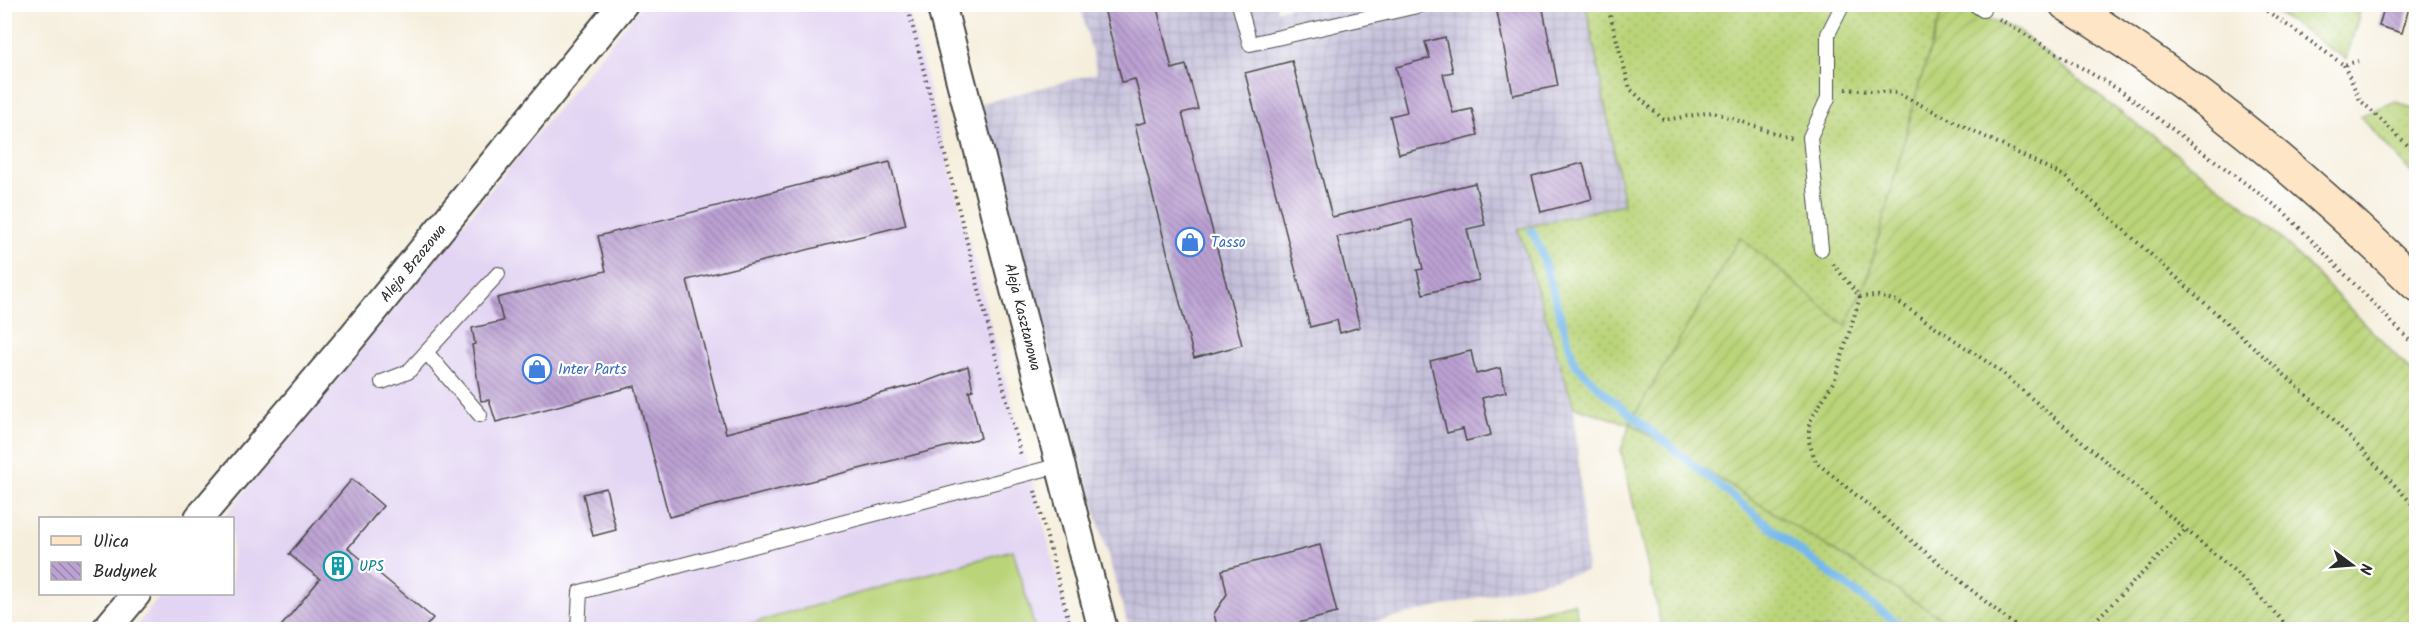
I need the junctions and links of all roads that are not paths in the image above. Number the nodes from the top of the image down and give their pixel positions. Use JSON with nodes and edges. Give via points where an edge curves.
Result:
{"nodes":[{"id":1,"x":623,"y":4,"type":"edge"},
{"id":2,"x":941,"y":4,"type":"edge"},
{"id":3,"x":1239,"y":4,"type":"edge"},
{"id":4,"x":1426,"y":4,"type":"edge"},
{"id":5,"x":1843,"y":4,"type":"edge"},
{"id":6,"x":2066,"y":4,"type":"edge"},
{"id":7,"x":1821,"y":249,"type":"road end"},
{"id":8,"x":498,"y":274,"type":"dead end"},
{"id":9,"x":2416,"y":284,"type":"edge"},
{"id":10,"x":426,"y":352,"type":"junction"},
{"id":11,"x":382,"y":382,"type":"dead end"},
{"id":12,"x":480,"y":415,"type":"dead end"},
{"id":13,"x":1060,"y":465,"type":"junction"},
{"id":14,"x":201,"y":517,"type":"edge"},
{"id":15,"x":135,"y":595,"type":"edge"},
{"id":16,"x":106,"y":630,"type":"edge"},
{"id":17,"x":578,"y":630,"type":"edge"},
{"id":18,"x":1103,"y":630,"type":"edge"}],
"edges":[{"from":1,"to":14,"type":"street","name":"Aleja Brzozowa"},
{"from":2,"to":13,"type":"street","name":"Aleja Kasztanowa"},
{"from":3,"to":4,"type":"lane","via":[[1250,44]]},
{"from":5,"to":7,"type":"lane","via":[[1828,34],[1828,98],[1810,137]]},
{"from":6,"to":9,"type":"street","via":[[2247,134],[2321,195]]},
{"from":8,"to":10,"type":"lane"},
{"from":10,"to":11,"type":"lane","via":[[408,372]]},
{"from":10,"to":12,"type":"lane"},
{"from":13,"to":17,"type":"lane","via":[[580,592]]},
{"from":13,"to":18,"type":"street","name":"Aleja Kasztanowa"},
{"from":15,"to":16,"type":"street"}]}
